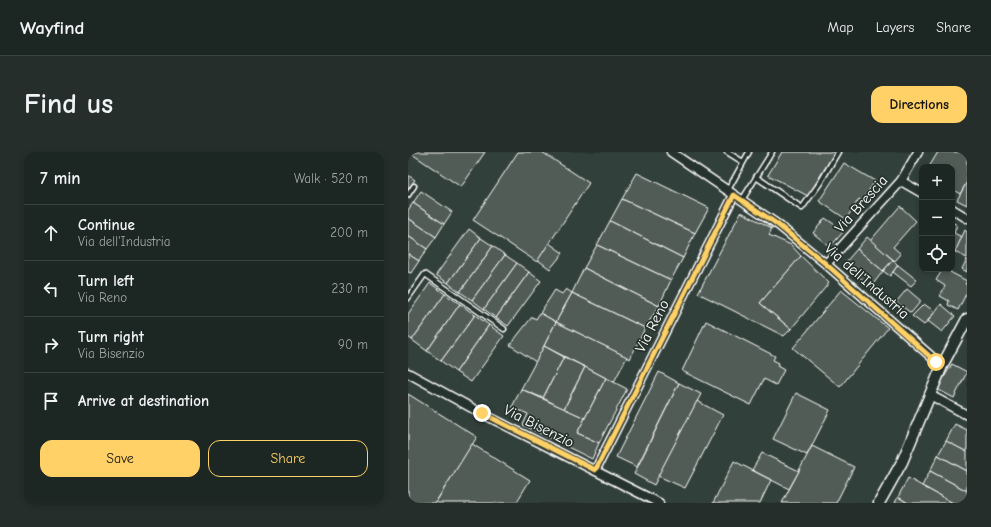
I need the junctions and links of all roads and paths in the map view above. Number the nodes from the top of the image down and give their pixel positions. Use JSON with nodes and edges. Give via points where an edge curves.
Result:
{"nodes":[{"id":1,"x":671,"y":152,"type":"edge"},
{"id":2,"x":727,"y":152,"type":"edge"},
{"id":3,"x":749,"y":152,"type":"edge"},
{"id":4,"x":772,"y":152,"type":"edge"},
{"id":5,"x":838,"y":152,"type":"edge"},
{"id":6,"x":918,"y":152,"type":"edge"},
{"id":7,"x":743,"y":162,"type":"junction"},
{"id":8,"x":756,"y":177,"type":"junction"},
{"id":9,"x":901,"y":181,"type":"junction"},
{"id":10,"x":414,"y":186,"type":"dead end"},
{"id":11,"x":919,"y":190,"type":"edge"},
{"id":12,"x":731,"y":192,"type":"junction"},
{"id":13,"x":408,"y":195,"type":"edge"},
{"id":14,"x":741,"y":200,"type":"junction"},
{"id":15,"x":955,"y":211,"type":"edge"},
{"id":16,"x":967,"y":218,"type":"edge"},
{"id":17,"x":826,"y":264,"type":"junction"},
{"id":18,"x":408,"y":298,"type":"edge"},
{"id":19,"x":967,"y":319,"type":"edge"},
{"id":20,"x":504,"y":329,"type":"dead end"},
{"id":21,"x":942,"y":366,"type":"junction"},
{"id":22,"x":408,"y":373,"type":"edge"},
{"id":23,"x":930,"y":395,"type":"junction"},
{"id":24,"x":967,"y":415,"type":"edge"},
{"id":25,"x":595,"y":470,"type":"junction"},
{"id":26,"x":659,"y":503,"type":"edge"},
{"id":27,"x":878,"y":503,"type":"edge"}],
"edges":[{"from":1,"to":12,"type":"street","name":"Via dell'Industria"},
{"from":2,"to":7,"type":"lane"},
{"from":3,"to":7,"type":"lane"},
{"from":4,"to":8,"type":"lane"},
{"from":5,"to":8,"type":"lane","via":[[802,208]]},
{"from":6,"to":9,"type":"street","name":"Via Brescia"},
{"from":7,"to":12,"type":"lane"},
{"from":8,"to":14,"type":"lane"},
{"from":9,"to":11,"type":"street","name":"Via Brescia"},
{"from":9,"to":17,"type":"street","name":"Via Brescia"},
{"from":10,"to":13,"type":"lane"},
{"from":12,"to":14,"type":"street","name":"Via dell'Industria"},
{"from":12,"to":25,"type":"street","name":"Via Reno"},
{"from":14,"to":17,"type":"street","name":"Via dell'Industria","via":[[777,224]]},
{"from":15,"to":16,"type":"street"},
{"from":17,"to":21,"type":"street","name":"Via dell'Industria"},
{"from":18,"to":20,"type":"lane","via":[[425,274]]},
{"from":19,"to":21,"type":"street"},
{"from":21,"to":23,"type":"street"},
{"from":22,"to":25,"type":"street","name":"Via Bisenzio"},
{"from":23,"to":24,"type":"street"},
{"from":23,"to":27,"type":"street","via":[[902,462]]},
{"from":25,"to":26,"type":"street","name":"Via Bisenzio"}]}
